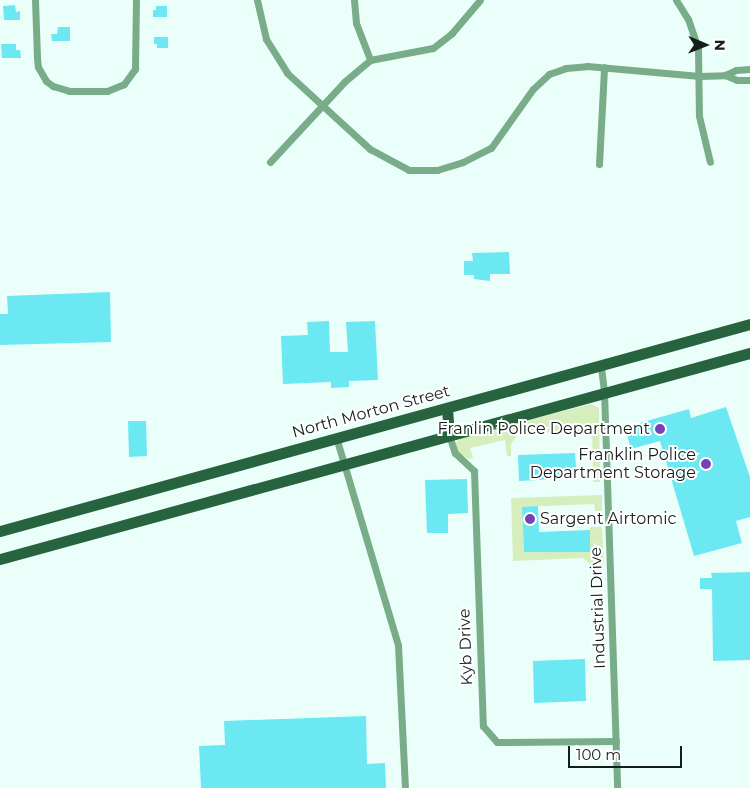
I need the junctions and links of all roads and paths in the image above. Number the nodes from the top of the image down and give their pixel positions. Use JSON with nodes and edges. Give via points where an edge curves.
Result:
{"nodes":[{"id":1,"x":35,"y":0,"type":"edge"},
{"id":2,"x":136,"y":0,"type":"edge"},
{"id":3,"x":257,"y":0,"type":"edge"},
{"id":4,"x":354,"y":0,"type":"edge"},
{"id":5,"x":480,"y":0,"type":"edge"},
{"id":6,"x":676,"y":0,"type":"edge"},
{"id":7,"x":370,"y":60,"type":"junction"},
{"id":8,"x":604,"y":67,"type":"junction"},
{"id":9,"x":750,"y":69,"type":"edge"},
{"id":10,"x":725,"y":75,"type":"junction"},
{"id":11,"x":700,"y":76,"type":"junction"},
{"id":12,"x":750,"y":80,"type":"edge"},
{"id":13,"x":323,"y":108,"type":"junction"},
{"id":14,"x":270,"y":162,"type":"dead end"},
{"id":15,"x":710,"y":162,"type":"dead end"},
{"id":16,"x":600,"y":164,"type":"dead end"},
{"id":17,"x":750,"y":324,"type":"edge"},
{"id":18,"x":750,"y":353,"type":"edge"},
{"id":19,"x":601,"y":367,"type":"junction"},
{"id":20,"x":604,"y":392,"type":"junction"},
{"id":21,"x":447,"y":408,"type":"junction"},
{"id":22,"x":449,"y":435,"type":"junction"},
{"id":23,"x":336,"y":437,"type":"junction"},
{"id":24,"x":345,"y":465,"type":"junction"},
{"id":25,"x":0,"y":531,"type":"edge"},
{"id":26,"x":0,"y":560,"type":"edge"},
{"id":27,"x":616,"y":741,"type":"junction"},
{"id":28,"x":405,"y":788,"type":"edge"},
{"id":29,"x":617,"y":788,"type":"edge"}],
"edges":[{"from":1,"to":2,"type":"street","via":[[38,67],[46,81],[69,91],[107,91],[124,84],[135,69]]},
{"from":3,"to":13,"type":"street","via":[[266,39],[281,66]]},
{"from":4,"to":7,"type":"street","via":[[356,23]]},
{"from":5,"to":7,"type":"street","via":[[452,33],[433,48]]},
{"from":6,"to":11,"type":"street","via":[[694,32]]},
{"from":7,"to":13,"type":"street","via":[[344,82]]},
{"from":8,"to":11,"type":"street"},
{"from":8,"to":13,"type":"street","via":[[566,68],[549,74],[533,89],[491,148],[437,170],[409,170],[370,149]]},
{"from":8,"to":16,"type":"street"},
{"from":9,"to":10,"type":"street"},
{"from":10,"to":11,"type":"street"},
{"from":10,"to":12,"type":"street","via":[[737,80]]},
{"from":11,"to":15,"type":"street","via":[[701,128]]},
{"from":13,"to":14,"type":"street"},
{"from":17,"to":19,"type":"main road","name":"North Morton Street"},
{"from":18,"to":20,"type":"main road"},
{"from":19,"to":20,"type":"street","name":"Industrial Drive"},
{"from":19,"to":21,"type":"main road","name":"North Morton Street"},
{"from":20,"to":22,"type":"main road"},
{"from":20,"to":27,"type":"street","name":"Industrial Drive"},
{"from":21,"to":22,"type":"main road"},
{"from":21,"to":23,"type":"main road","name":"North Morton Street"},
{"from":22,"to":24,"type":"main road"},
{"from":22,"to":27,"type":"street","name":"Kyb Drive","via":[[455,453],[474,471],[483,726],[498,742]]},
{"from":23,"to":24,"type":"street"},
{"from":23,"to":25,"type":"main road","name":"North Morton Street"},
{"from":24,"to":26,"type":"main road"},
{"from":24,"to":28,"type":"street","via":[[398,645]]},
{"from":27,"to":29,"type":"street","name":"Industrial Drive"}]}
